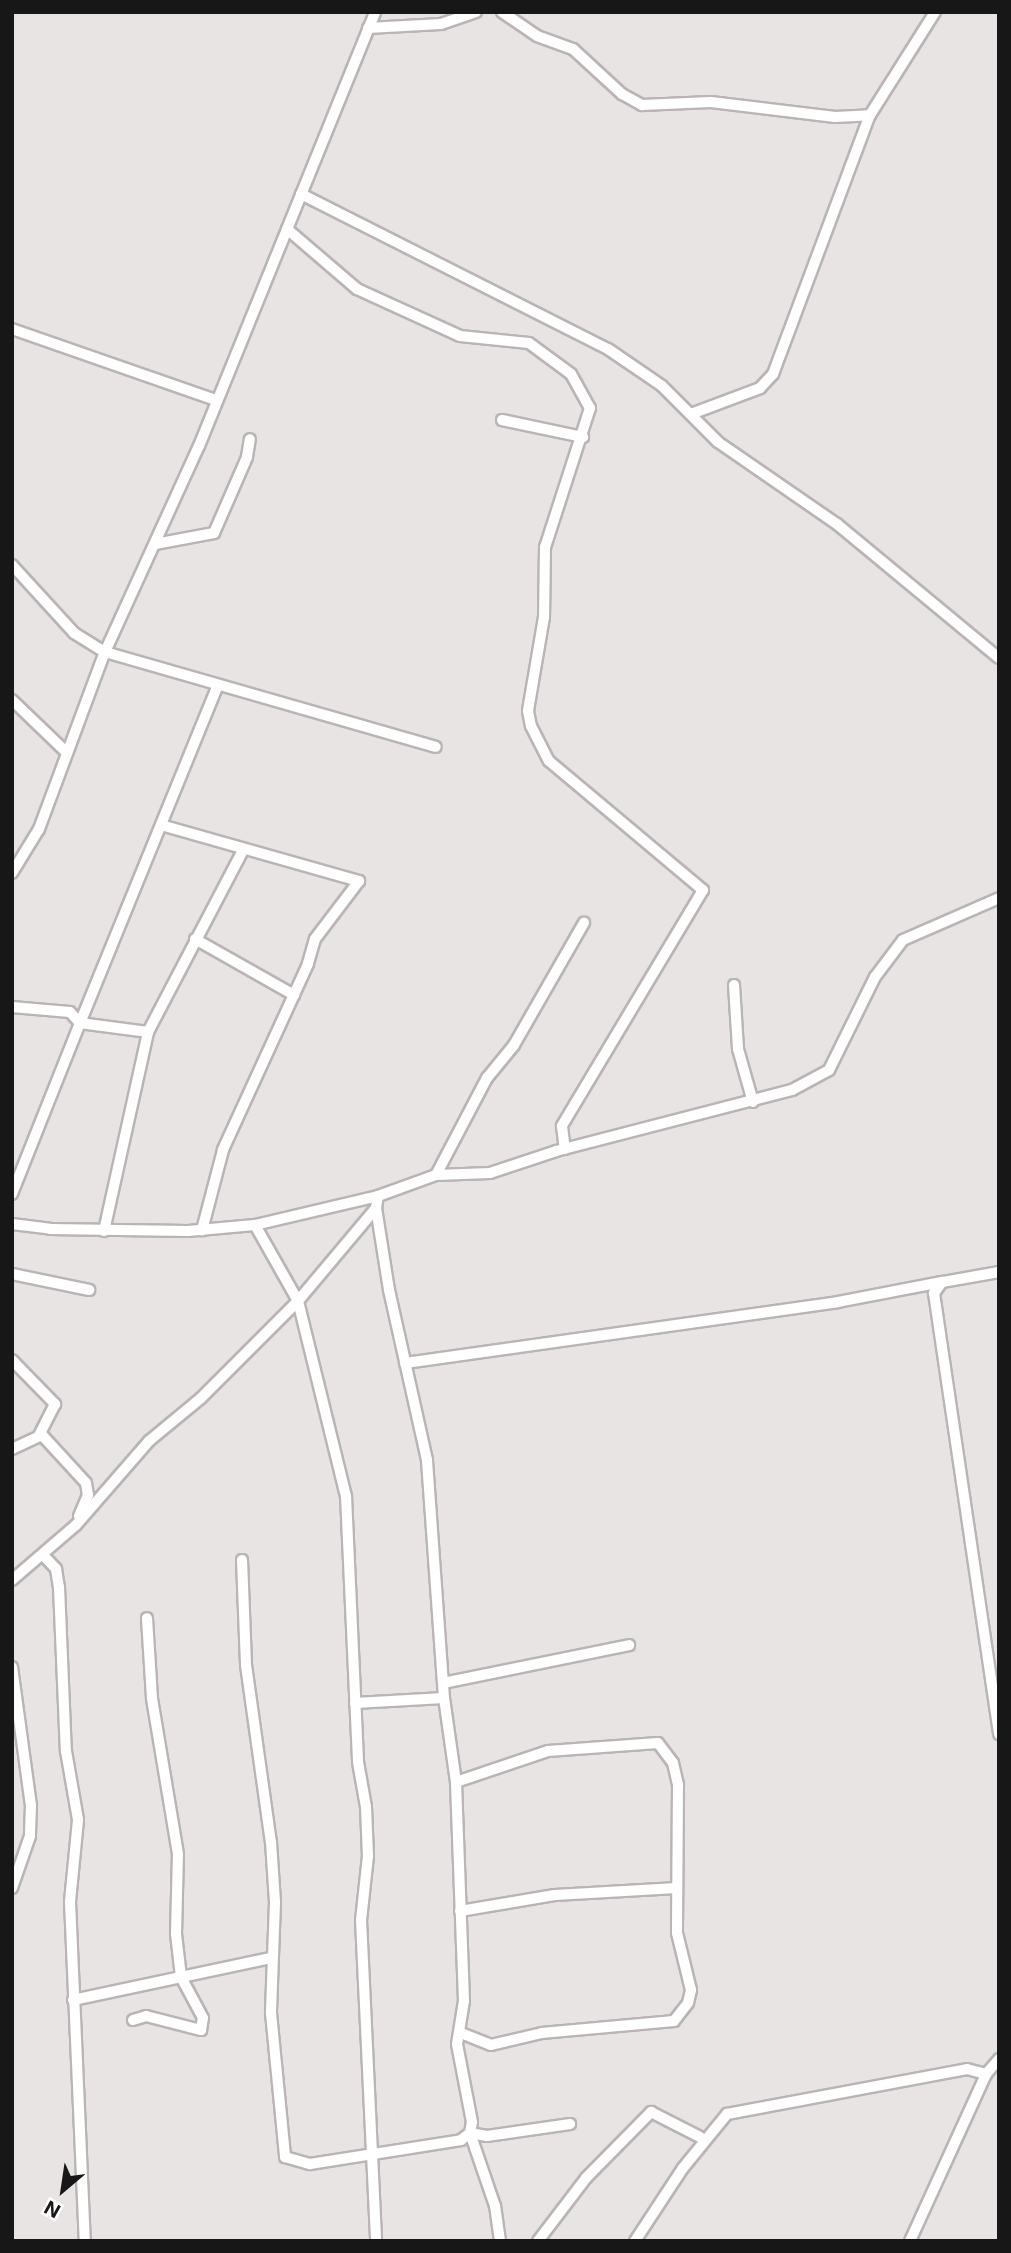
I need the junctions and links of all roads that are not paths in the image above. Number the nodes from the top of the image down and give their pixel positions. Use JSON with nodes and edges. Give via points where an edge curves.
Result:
{"nodes":[{"id":1,"x":375,"y":12,"type":"edge"},
{"id":2,"x":476,"y":12,"type":"edge"},
{"id":3,"x":502,"y":12,"type":"edge"},
{"id":4,"x":935,"y":12,"type":"edge"},
{"id":5,"x":368,"y":28,"type":"junction"},
{"id":6,"x":870,"y":115,"type":"junction"},
{"id":7,"x":301,"y":194,"type":"junction"},
{"id":8,"x":287,"y":229,"type":"junction"},
{"id":9,"x":12,"y":329,"type":"edge"},
{"id":10,"x":216,"y":400,"type":"junction"},
{"id":11,"x":691,"y":414,"type":"junction"},
{"id":12,"x":502,"y":420,"type":"dead end"},
{"id":13,"x":583,"y":437,"type":"junction"},
{"id":14,"x":250,"y":439,"type":"dead end"},
{"id":15,"x":155,"y":544,"type":"junction"},
{"id":16,"x":12,"y":565,"type":"edge"},
{"id":17,"x":106,"y":652,"type":"junction"},
{"id":18,"x":999,"y":659,"type":"edge"},
{"id":19,"x":217,"y":687,"type":"junction"},
{"id":20,"x":12,"y":700,"type":"edge"},
{"id":21,"x":436,"y":747,"type":"dead end"},
{"id":22,"x":67,"y":753,"type":"junction"},
{"id":23,"x":161,"y":825,"type":"junction"},
{"id":24,"x":243,"y":850,"type":"junction"},
{"id":25,"x":12,"y":873,"type":"edge"},
{"id":26,"x":999,"y":898,"type":"edge"},
{"id":27,"x":584,"y":923,"type":"dead end"},
{"id":28,"x":195,"y":939,"type":"junction"},
{"id":29,"x":734,"y":985,"type":"dead end"},
{"id":30,"x":294,"y":995,"type":"junction"},
{"id":31,"x":12,"y":1007,"type":"edge"},
{"id":32,"x":80,"y":1023,"type":"junction"},
{"id":33,"x":148,"y":1032,"type":"junction"},
{"id":34,"x":752,"y":1102,"type":"junction"},
{"id":35,"x":565,"y":1149,"type":"junction"},
{"id":36,"x":436,"y":1175,"type":"junction"},
{"id":37,"x":12,"y":1194,"type":"edge"},
{"id":38,"x":378,"y":1196,"type":"junction"},
{"id":39,"x":376,"y":1209,"type":"junction"},
{"id":40,"x":12,"y":1224,"type":"edge"},
{"id":41,"x":255,"y":1225,"type":"junction"},
{"id":42,"x":104,"y":1230,"type":"junction"},
{"id":43,"x":202,"y":1230,"type":"junction"},
{"id":44,"x":999,"y":1272,"type":"edge"},
{"id":45,"x":12,"y":1274,"type":"edge"},
{"id":46,"x":942,"y":1282,"type":"junction"},
{"id":47,"x":89,"y":1290,"type":"dead end"},
{"id":48,"x":298,"y":1301,"type":"junction"},
{"id":49,"x":12,"y":1360,"type":"edge"},
{"id":50,"x":405,"y":1363,"type":"junction"},
{"id":51,"x":38,"y":1435,"type":"junction"},
{"id":52,"x":12,"y":1449,"type":"edge"},
{"id":53,"x":73,"y":1528,"type":"junction"},
{"id":54,"x":44,"y":1556,"type":"junction"},
{"id":55,"x":242,"y":1560,"type":"dead end"},
{"id":56,"x":12,"y":1580,"type":"edge"},
{"id":57,"x":148,"y":1618,"type":"dead end"},
{"id":58,"x":629,"y":1645,"type":"dead end"},
{"id":59,"x":12,"y":1667,"type":"edge"},
{"id":60,"x":443,"y":1683,"type":"junction"},
{"id":61,"x":444,"y":1698,"type":"junction"},
{"id":62,"x":355,"y":1703,"type":"junction"},
{"id":63,"x":999,"y":1734,"type":"edge"},
{"id":64,"x":456,"y":1782,"type":"junction"},
{"id":65,"x":12,"y":1888,"type":"edge"},
{"id":66,"x":677,"y":1888,"type":"junction"},
{"id":67,"x":460,"y":1911,"type":"junction"},
{"id":68,"x":271,"y":1958,"type":"junction"},
{"id":69,"x":181,"y":1977,"type":"junction"},
{"id":70,"x":73,"y":2000,"type":"junction"},
{"id":71,"x":133,"y":2020,"type":"dead end"},
{"id":72,"x":461,"y":2033,"type":"junction"},
{"id":73,"x":999,"y":2059,"type":"edge"},
{"id":74,"x":986,"y":2074,"type":"junction"},
{"id":75,"x":570,"y":2124,"type":"dead end"},
{"id":76,"x":470,"y":2133,"type":"junction"},
{"id":77,"x":700,"y":2137,"type":"dead end"},
{"id":78,"x":373,"y":2155,"type":"junction"},
{"id":79,"x":85,"y":2241,"type":"edge"},
{"id":80,"x":376,"y":2241,"type":"edge"},
{"id":81,"x":500,"y":2241,"type":"edge"},
{"id":82,"x":538,"y":2241,"type":"edge"},
{"id":83,"x":635,"y":2241,"type":"edge"},
{"id":84,"x":909,"y":2241,"type":"edge"}],
"edges":[{"from":1,"to":5,"type":"street"},
{"from":2,"to":5,"type":"street","via":[[441,24]]},
{"from":3,"to":6,"type":"street","via":[[537,36],[573,49],[622,94],[642,105],[712,102],[835,117]]},
{"from":4,"to":6,"type":"street"},
{"from":5,"to":7,"type":"street"},
{"from":6,"to":11,"type":"street","via":[[772,374],[760,388]]},
{"from":7,"to":8,"type":"street"},
{"from":7,"to":11,"type":"street","via":[[608,349],[662,386]]},
{"from":8,"to":10,"type":"street"},
{"from":8,"to":13,"type":"street","via":[[357,289],[460,336],[529,343],[571,373],[585,393],[590,408]]},
{"from":9,"to":10,"type":"street"},
{"from":10,"to":15,"type":"street"},
{"from":11,"to":18,"type":"street","via":[[718,442],[799,496],[942,607]]},
{"from":12,"to":13,"type":"street"},
{"from":13,"to":35,"type":"street","via":[[545,547],[544,617],[528,711],[531,726],[549,761],[703,890],[562,1126]]},
{"from":14,"to":15,"type":"street","via":[[247,457],[214,533]]},
{"from":15,"to":17,"type":"street"},
{"from":16,"to":17,"type":"street","via":[[74,633]]},
{"from":17,"to":19,"type":"street"},
{"from":17,"to":22,"type":"street"},
{"from":19,"to":21,"type":"street"},
{"from":19,"to":23,"type":"street"},
{"from":20,"to":22,"type":"street"},
{"from":22,"to":25,"type":"street","via":[[39,829]]},
{"from":23,"to":24,"type":"street"},
{"from":23,"to":32,"type":"street"},
{"from":24,"to":28,"type":"street"},
{"from":24,"to":30,"type":"street","via":[[359,881],[315,939]]},
{"from":26,"to":34,"type":"street","via":[[903,940],[875,977],[829,1070],[792,1090]]},
{"from":27,"to":36,"type":"street","via":[[521,1035],[486,1078]]},
{"from":28,"to":30,"type":"street"},
{"from":28,"to":33,"type":"street"},
{"from":29,"to":34,"type":"street","via":[[738,1049]]},
{"from":30,"to":43,"type":"street","via":[[223,1150]]},
{"from":31,"to":32,"type":"street","via":[[70,1012]]},
{"from":32,"to":33,"type":"street"},
{"from":32,"to":37,"type":"street"},
{"from":33,"to":42,"type":"street"},
{"from":34,"to":35,"type":"street"},
{"from":35,"to":36,"type":"street","via":[[490,1173]]},
{"from":36,"to":38,"type":"street"},
{"from":38,"to":39,"type":"street"},
{"from":38,"to":41,"type":"street"},
{"from":39,"to":48,"type":"street"},
{"from":39,"to":50,"type":"street"},
{"from":40,"to":42,"type":"street"},
{"from":41,"to":43,"type":"street"},
{"from":41,"to":48,"type":"street"},
{"from":42,"to":43,"type":"street"},
{"from":44,"to":46,"type":"street"},
{"from":45,"to":47,"type":"street"},
{"from":46,"to":50,"type":"street","via":[[826,1304]]},
{"from":46,"to":63,"type":"street","via":[[934,1289],[935,1301]]},
{"from":48,"to":53,"type":"street","via":[[201,1398],[149,1441]]},
{"from":48,"to":62,"type":"street","via":[[345,1496]]},
{"from":49,"to":51,"type":"street","via":[[55,1404]]},
{"from":50,"to":60,"type":"street","via":[[427,1460]]},
{"from":51,"to":52,"type":"street"},
{"from":51,"to":53,"type":"street","via":[[86,1483],[88,1495]]},
{"from":53,"to":54,"type":"street"},
{"from":54,"to":56,"type":"street"},
{"from":54,"to":70,"type":"street","via":[[55,1569],[59,1587],[66,1751],[78,1820],[70,1902]]},
{"from":55,"to":68,"type":"street","via":[[246,1665],[271,1842],[275,1902]]},
{"from":57,"to":69,"type":"street","via":[[152,1698],[178,1854],[176,1934]]},
{"from":58,"to":60,"type":"street"},
{"from":59,"to":65,"type":"street","via":[[31,1805],[30,1836]]},
{"from":60,"to":61,"type":"street"},
{"from":61,"to":62,"type":"street"},
{"from":61,"to":64,"type":"street"},
{"from":62,"to":78,"type":"street","via":[[368,1856],[361,1920]]},
{"from":64,"to":66,"type":"street","via":[[548,1751],[658,1743],[673,1763],[678,1785]]},
{"from":64,"to":67,"type":"street"},
{"from":66,"to":67,"type":"street","via":[[555,1895]]},
{"from":66,"to":72,"type":"street","via":[[677,1933],[691,1990],[688,2003],[674,2021],[542,2033],[491,2045]]},
{"from":67,"to":72,"type":"street"},
{"from":68,"to":69,"type":"street"},
{"from":68,"to":78,"type":"street","via":[[271,2013],[285,2157],[310,2164]]},
{"from":69,"to":70,"type":"street"},
{"from":69,"to":71,"type":"street","via":[[203,2018],[201,2030],[146,2015]]},
{"from":70,"to":79,"type":"street"},
{"from":72,"to":76,"type":"street","via":[[458,2058],[472,2122]]},
{"from":73,"to":74,"type":"street"},
{"from":74,"to":83,"type":"street","via":[[967,2069],[727,2114],[704,2139]]},
{"from":74,"to":84,"type":"street"},
{"from":75,"to":76,"type":"street","via":[[487,2136]]},
{"from":76,"to":78,"type":"street","via":[[461,2140]]},
{"from":76,"to":81,"type":"street","via":[[495,2206]]},
{"from":77,"to":82,"type":"street","via":[[651,2112],[586,2178]]},
{"from":78,"to":80,"type":"street"}]}
